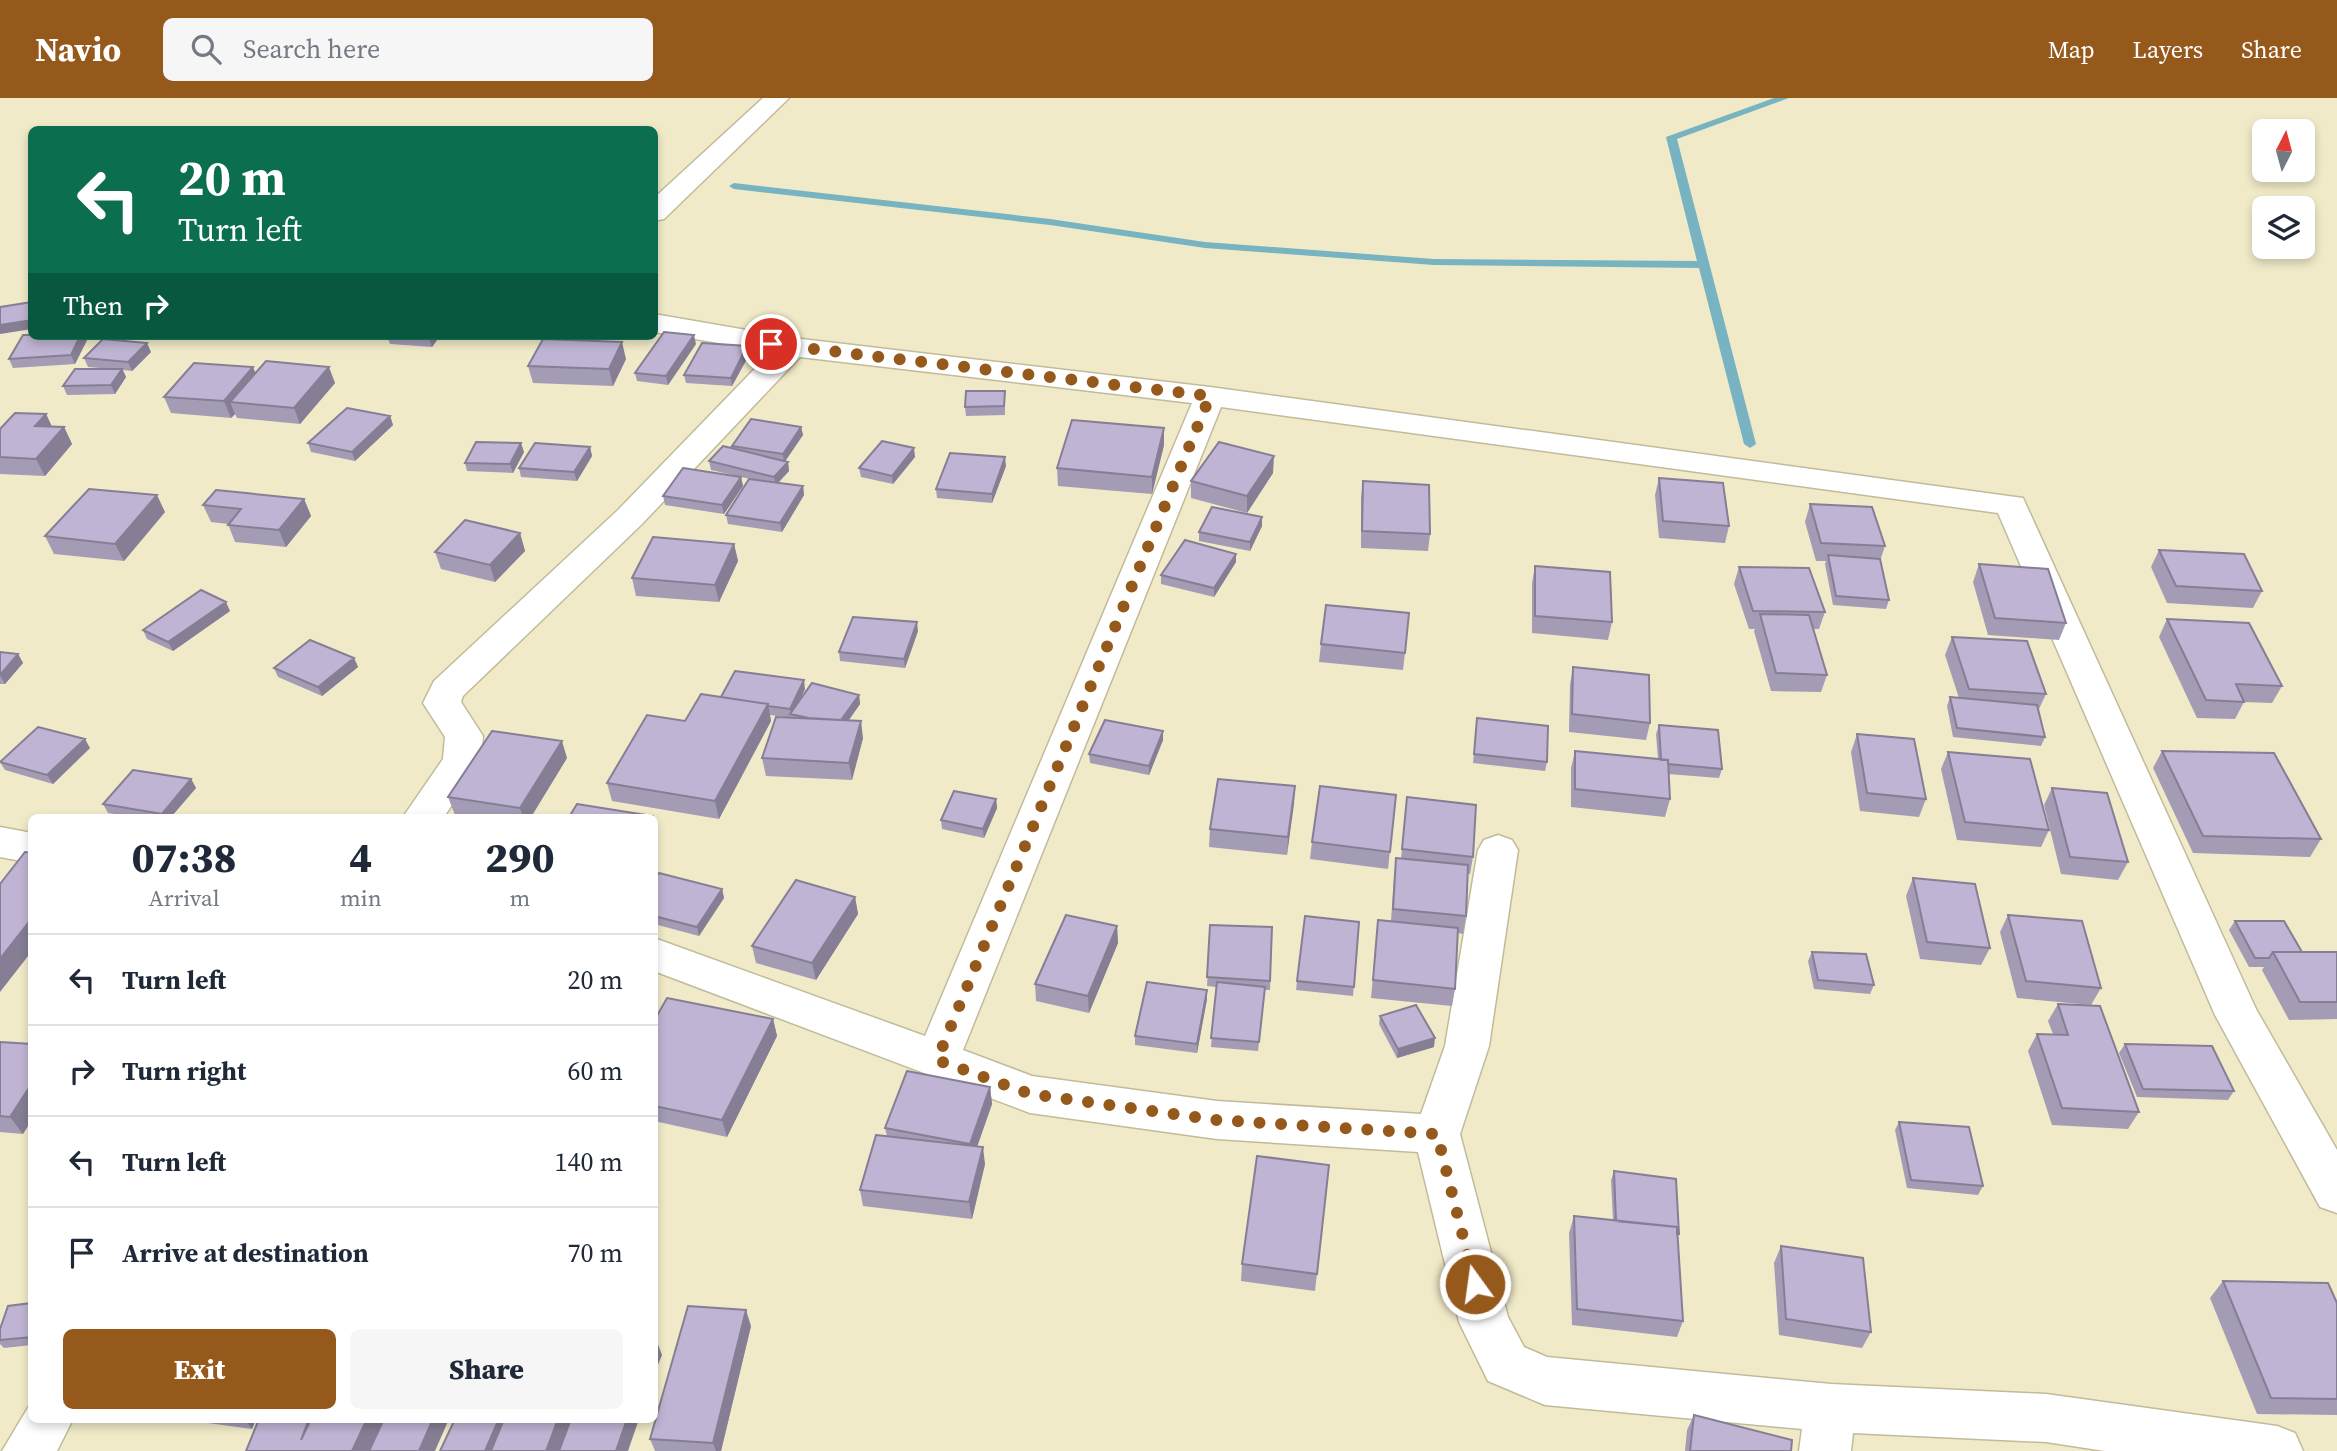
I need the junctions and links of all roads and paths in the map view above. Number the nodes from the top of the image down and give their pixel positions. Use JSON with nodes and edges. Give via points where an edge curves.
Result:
{"nodes":[{"id":1,"x":777,"y":98,"type":"edge"},
{"id":2,"x":658,"y":209,"type":"edge"},
{"id":3,"x":658,"y":324,"type":"edge"},
{"id":4,"x":793,"y":347,"type":"junction"},
{"id":5,"x":1210,"y":396,"type":"junction"},
{"id":6,"x":425,"y":814,"type":"edge"},
{"id":7,"x":0,"y":842,"type":"edge"},
{"id":8,"x":28,"y":847,"type":"edge"},
{"id":9,"x":1498,"y":850,"type":"dead end"},
{"id":10,"x":658,"y":955,"type":"edge"},
{"id":11,"x":937,"y":1060,"type":"junction"},
{"id":12,"x":1437,"y":1134,"type":"junction"},
{"id":13,"x":2337,"y":1193,"type":"edge"},
{"id":14,"x":45,"y":1423,"type":"edge"},
{"id":15,"x":1828,"y":1429,"type":"edge"},
{"id":16,"x":2047,"y":1434,"type":"edge"},
{"id":17,"x":28,"y":1451,"type":"edge"},
{"id":18,"x":2277,"y":1451,"type":"edge"}],
"edges":[{"from":1,"to":2,"type":"street"},
{"from":3,"to":4,"type":"street"},
{"from":4,"to":5,"type":"street"},
{"from":4,"to":6,"type":"street","via":[[611,536],[447,690],[442,703],[464,736],[462,761]]},
{"from":5,"to":11,"type":"street"},
{"from":5,"to":13,"type":"street","via":[[2011,505],[2237,1015]]},
{"from":7,"to":8,"type":"street"},
{"from":9,"to":12,"type":"street","via":[[1467,1046]]},
{"from":10,"to":11,"type":"street"},
{"from":11,"to":12,"type":"street","via":[[1030,1094],[1217,1120]]},
{"from":12,"to":15,"type":"street","via":[[1484,1322],[1506,1364],[1545,1381]]},
{"from":14,"to":17,"type":"street"},
{"from":15,"to":16,"type":"street"},
{"from":16,"to":18,"type":"street"}]}
